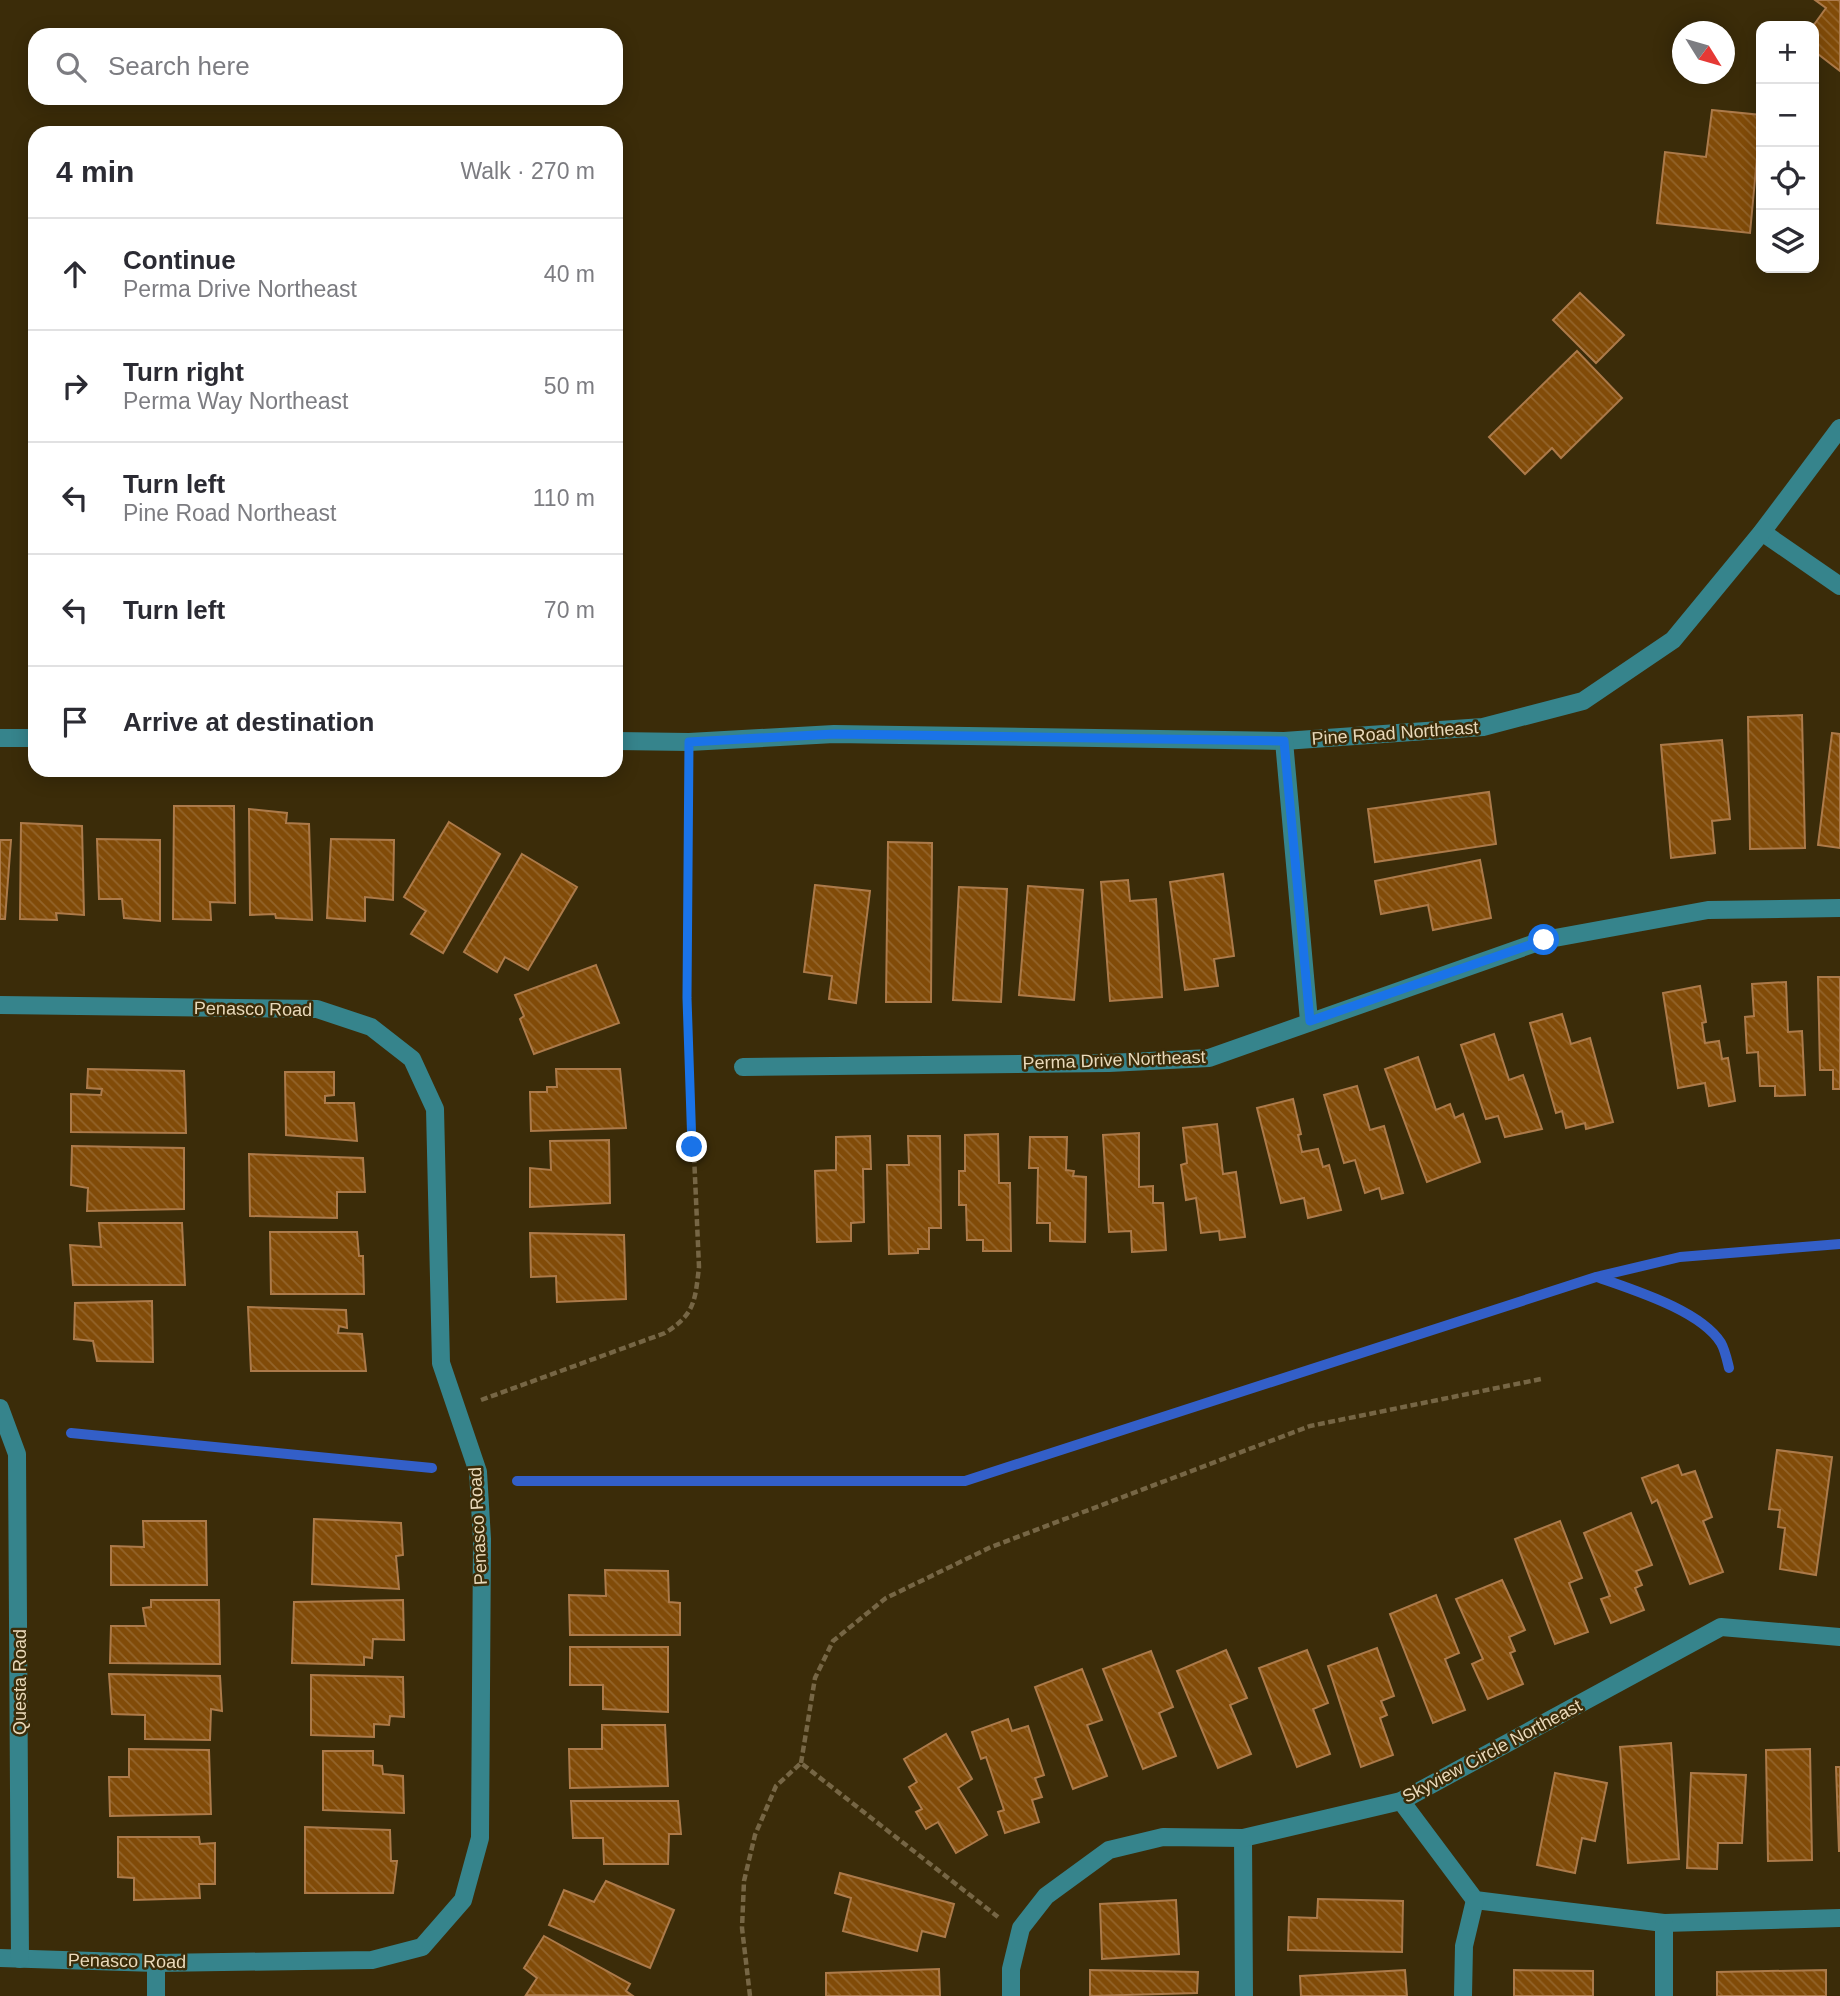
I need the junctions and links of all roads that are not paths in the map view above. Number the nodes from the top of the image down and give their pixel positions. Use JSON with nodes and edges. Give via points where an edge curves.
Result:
{"nodes":[{"id":1,"x":1840,"y":428,"type":"edge"},
{"id":2,"x":1762,"y":532,"type":"junction"},
{"id":3,"x":1840,"y":586,"type":"edge"},
{"id":4,"x":0,"y":738,"type":"edge"},
{"id":5,"x":28,"y":738,"type":"edge"},
{"id":6,"x":623,"y":741,"type":"edge"},
{"id":7,"x":1284,"y":741,"type":"junction"},
{"id":8,"x":1840,"y":908,"type":"edge"},
{"id":9,"x":0,"y":1005,"type":"edge"},
{"id":10,"x":1310,"y":1021,"type":"junction"},
{"id":11,"x":743,"y":1067,"type":"dead end"},
{"id":12,"x":0,"y":1408,"type":"edge"},
{"id":13,"x":1840,"y":1637,"type":"edge"},
{"id":14,"x":1401,"y":1801,"type":"junction"},
{"id":15,"x":1242,"y":1838,"type":"junction"},
{"id":16,"x":1475,"y":1900,"type":"junction"},
{"id":17,"x":1840,"y":1918,"type":"edge"},
{"id":18,"x":1664,"y":1923,"type":"junction"},
{"id":19,"x":0,"y":1958,"type":"edge"},
{"id":20,"x":20,"y":1959,"type":"junction"},
{"id":21,"x":156,"y":1963,"type":"junction"},
{"id":22,"x":156,"y":1996,"type":"edge"},
{"id":23,"x":1011,"y":1996,"type":"edge"},
{"id":24,"x":1244,"y":1996,"type":"edge"},
{"id":25,"x":1463,"y":1996,"type":"edge"},
{"id":26,"x":1664,"y":1996,"type":"edge"}],
"edges":[{"from":1,"to":2,"type":"street","name":"Pine Road Northeast"},
{"from":2,"to":3,"type":"street"},
{"from":2,"to":7,"type":"street","name":"Pine Road Northeast","via":[[1673,640],[1583,701],[1483,727]]},
{"from":4,"to":5,"type":"street"},
{"from":6,"to":7,"type":"street","name":"Pine Road Northeast","via":[[834,734]]},
{"from":7,"to":10,"type":"street"},
{"from":8,"to":10,"type":"street","name":"Perma Drive Northeast","via":[[1708,910],[1544,940]]},
{"from":9,"to":21,"type":"street","name":"Penasco Road","via":[[317,1009],[372,1027],[412,1059],[435,1110],[441,1363],[478,1472],[482,1538],[480,1838],[463,1900],[422,1947],[372,1960]]},
{"from":10,"to":11,"type":"street","name":"Perma Drive Northeast","via":[[1209,1058]]},
{"from":12,"to":20,"type":"street","name":"Questa Road","via":[[18,1454]]},
{"from":13,"to":14,"type":"street","name":"Skyview Circle Northeast","via":[[1721,1628]]},
{"from":14,"to":15,"type":"street","name":"Skyview Circle Northeast"},
{"from":14,"to":16,"type":"street"},
{"from":15,"to":23,"type":"street","name":"Skyview Circle Northeast","via":[[1163,1837],[1109,1850],[1046,1896],[1021,1928],[1011,1969]]},
{"from":15,"to":24,"type":"street"},
{"from":16,"to":18,"type":"street"},
{"from":16,"to":25,"type":"street","via":[[1464,1947]]},
{"from":17,"to":18,"type":"street"},
{"from":18,"to":26,"type":"street"},
{"from":19,"to":20,"type":"street","name":"Penasco Road"},
{"from":20,"to":21,"type":"street","name":"Penasco Road"},
{"from":21,"to":22,"type":"street"}]}
